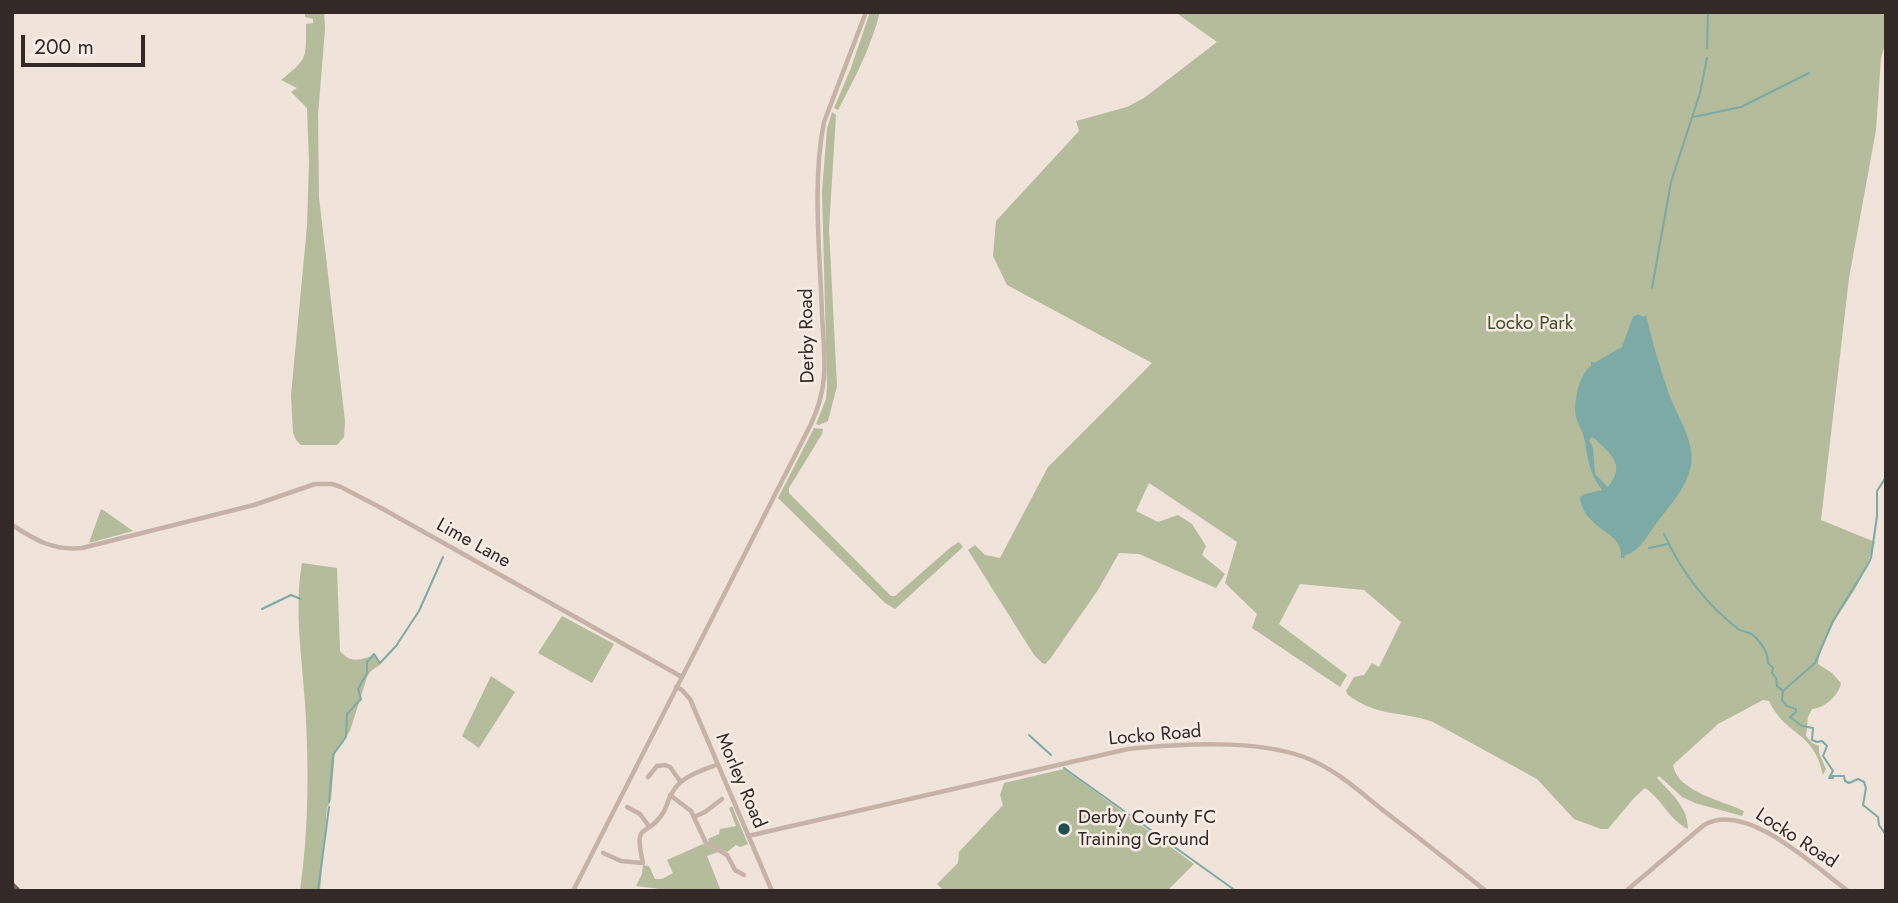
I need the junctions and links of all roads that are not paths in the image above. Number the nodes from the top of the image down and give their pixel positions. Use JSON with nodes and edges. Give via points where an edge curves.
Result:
{"nodes":[{"id":1,"x":866,"y":12,"type":"edge"},
{"id":2,"x":12,"y":526,"type":"edge"},
{"id":3,"x":682,"y":677,"type":"junction"},
{"id":4,"x":676,"y":687,"type":"junction"},
{"id":5,"x":718,"y":764,"type":"junction"},
{"id":6,"x":649,"y":772,"type":"dead end"},
{"id":7,"x":680,"y":781,"type":"junction"},
{"id":8,"x":670,"y":795,"type":"junction"},
{"id":9,"x":722,"y":799,"type":"dead end"},
{"id":10,"x":627,"y":807,"type":"dead end"},
{"id":11,"x":694,"y":817,"type":"junction"},
{"id":12,"x":648,"y":825,"type":"junction"},
{"id":13,"x":748,"y":836,"type":"junction"},
{"id":14,"x":603,"y":853,"type":"dead end"},
{"id":15,"x":744,"y":875,"type":"dead end"},
{"id":16,"x":12,"y":885,"type":"edge"},
{"id":17,"x":18,"y":891,"type":"edge"},
{"id":18,"x":573,"y":891,"type":"edge"},
{"id":19,"x":772,"y":891,"type":"edge"},
{"id":20,"x":1486,"y":891,"type":"edge"},
{"id":21,"x":1626,"y":891,"type":"edge"},
{"id":22,"x":1848,"y":891,"type":"edge"}],
"edges":[{"from":1,"to":3,"type":"street","name":"Derby Road","via":[[820,141],[822,398]]},
{"from":2,"to":3,"type":"street","name":"Lime Lane","via":[[43,544],[82,548],[254,505],[315,484],[332,484]]},
{"from":3,"to":4,"type":"street"},
{"from":4,"to":5,"type":"street","name":"Morley Road","via":[[690,699]]},
{"from":4,"to":18,"type":"street"},
{"from":5,"to":7,"type":"street"},
{"from":5,"to":13,"type":"street","name":"Morley Road"},
{"from":6,"to":7,"type":"street","via":[[665,765]]},
{"from":7,"to":8,"type":"street"},
{"from":8,"to":11,"type":"street"},
{"from":8,"to":12,"type":"street","via":[[663,813]]},
{"from":9,"to":11,"type":"street"},
{"from":10,"to":12,"type":"street"},
{"from":11,"to":15,"type":"street","via":[[704,840],[727,855],[735,874]]},
{"from":12,"to":14,"type":"street","via":[[638,844],[643,863],[610,859]]},
{"from":13,"to":19,"type":"street","name":"Morley Road"},
{"from":13,"to":20,"type":"street","name":"Locko Road","via":[[1128,748],[1228,746],[1308,758],[1358,789]]},
{"from":16,"to":17,"type":"main road"},
{"from":21,"to":22,"type":"street","name":"Locko Road","via":[[1703,825],[1728,818],[1764,830]]}]}
